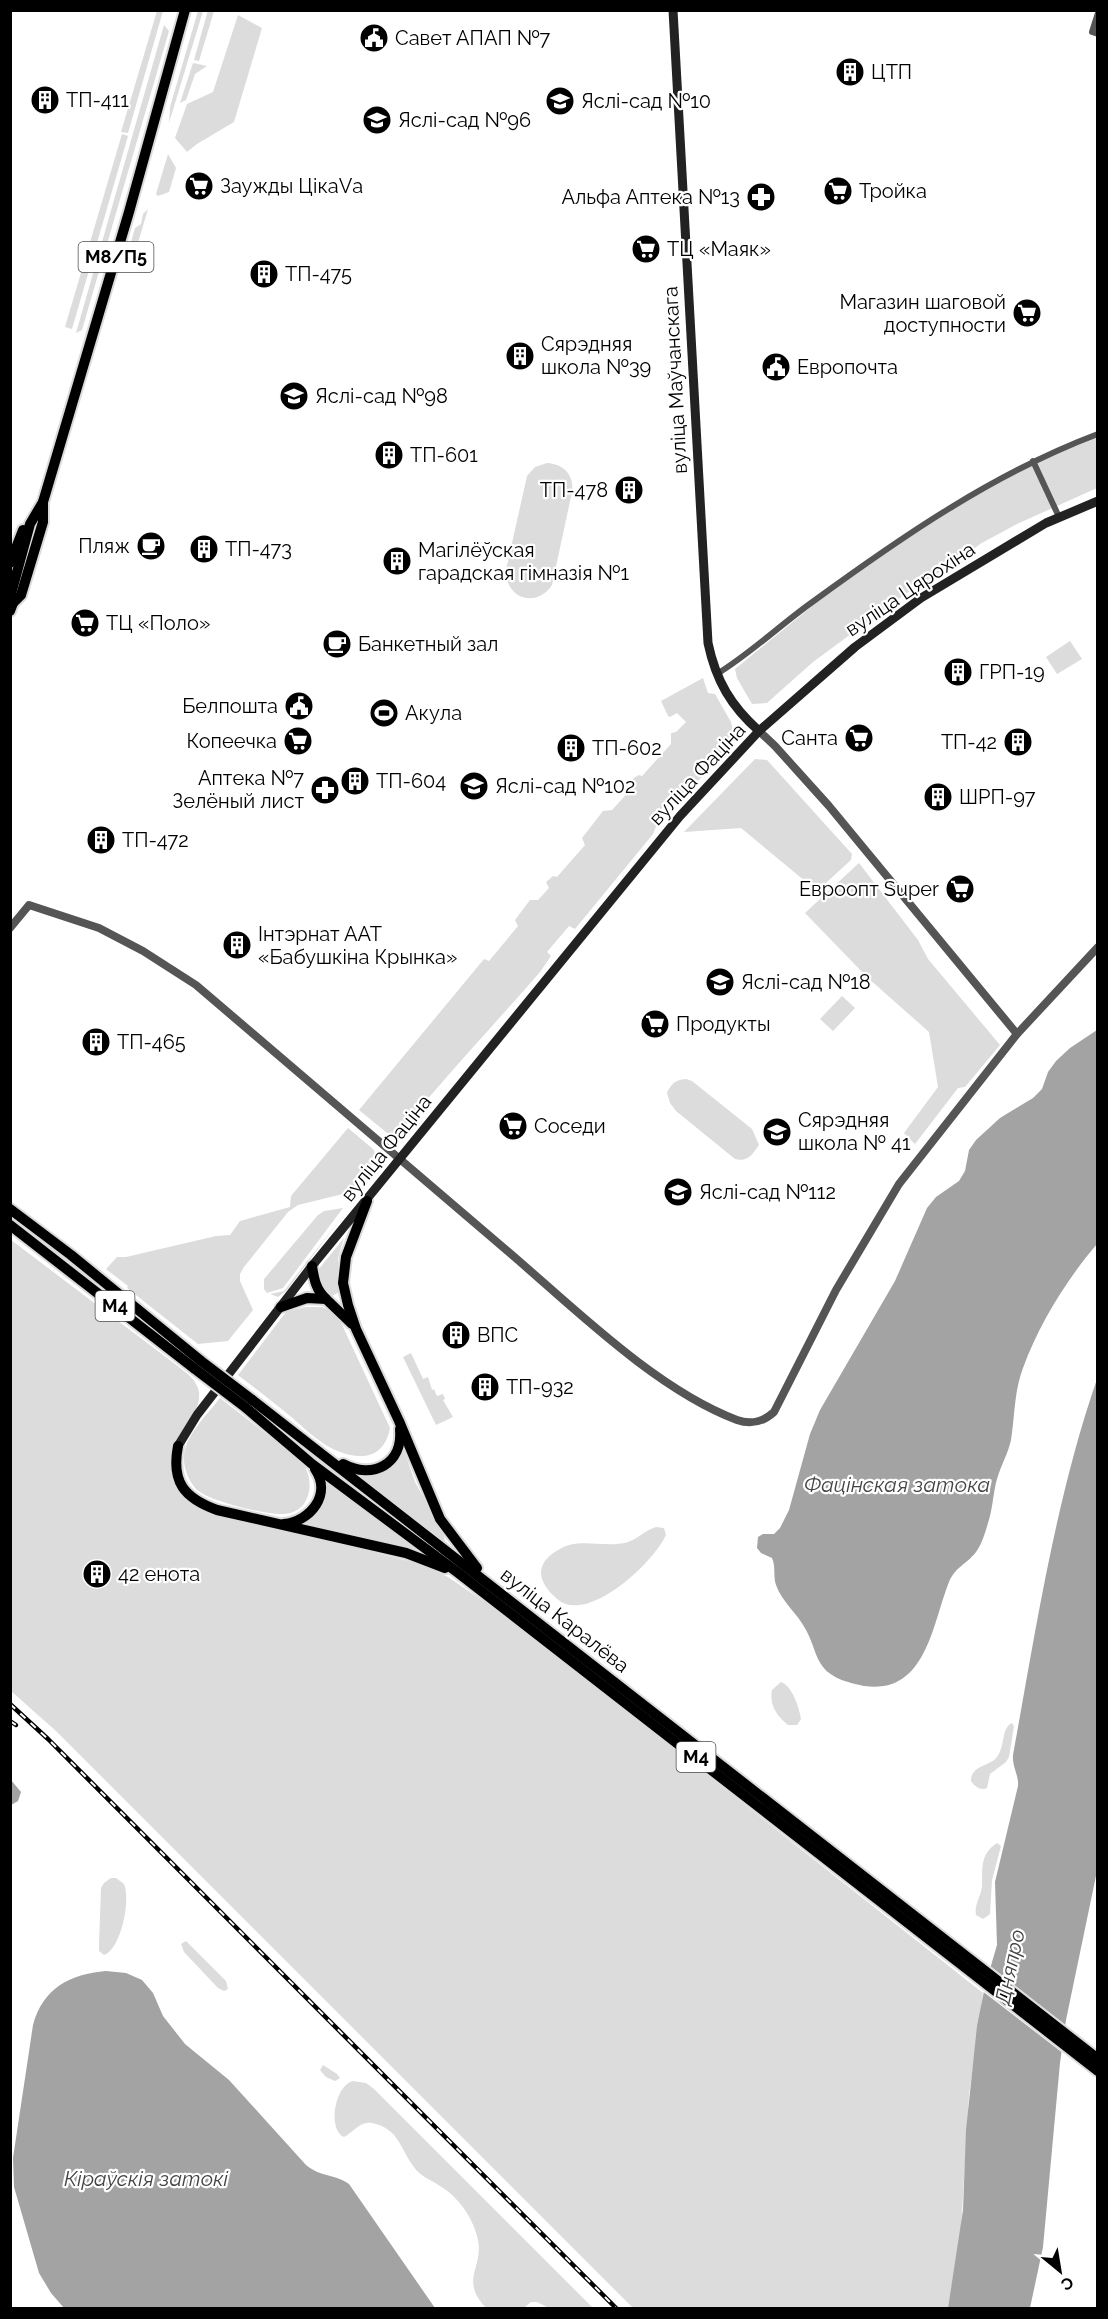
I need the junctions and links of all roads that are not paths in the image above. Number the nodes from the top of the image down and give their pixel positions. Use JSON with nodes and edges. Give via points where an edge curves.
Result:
{"nodes":[{"id":1,"x":185,"y":10,"type":"edge"},
{"id":2,"x":673,"y":10,"type":"edge"},
{"id":3,"x":1098,"y":12,"type":"edge"},
{"id":4,"x":1095,"y":33,"type":"edge"},
{"id":5,"x":1098,"y":434,"type":"edge"},
{"id":6,"x":1033,"y":461,"type":"junction"},
{"id":7,"x":1098,"y":501,"type":"edge"},
{"id":8,"x":43,"y":502,"type":"junction"},
{"id":9,"x":1059,"y":517,"type":"junction"},
{"id":10,"x":30,"y":524,"type":"junction"},
{"id":11,"x":10,"y":563,"type":"edge"},
{"id":12,"x":13,"y":599,"type":"edge"},
{"id":13,"x":717,"y":674,"type":"junction"},
{"id":14,"x":759,"y":731,"type":"junction"},
{"id":15,"x":10,"y":927,"type":"edge"},
{"id":16,"x":1098,"y":947,"type":"edge"},
{"id":17,"x":1017,"y":1034,"type":"junction"},
{"id":18,"x":400,"y":1160,"type":"junction"},
{"id":19,"x":367,"y":1201,"type":"junction"},
{"id":20,"x":10,"y":1209,"type":"edge"},
{"id":21,"x":10,"y":1225,"type":"edge"},
{"id":22,"x":312,"y":1266,"type":"junction"},
{"id":23,"x":326,"y":1299,"type":"junction"},
{"id":24,"x":281,"y":1307,"type":"junction"},
{"id":25,"x":356,"y":1329,"type":"junction"},
{"id":26,"x":198,"y":1365,"type":"junction"},
{"id":27,"x":248,"y":1403,"type":"junction"},
{"id":28,"x":399,"y":1420,"type":"junction"},
{"id":29,"x":178,"y":1446,"type":"joint"},
{"id":30,"x":319,"y":1451,"type":"junction"},
{"id":31,"x":312,"y":1464,"type":"junction"},
{"id":32,"x":279,"y":1525,"type":"junction"},
{"id":33,"x":457,"y":1572,"type":"junction"},
{"id":34,"x":486,"y":1581,"type":"junction"},
{"id":35,"x":898,"y":1909,"type":"junction"},
{"id":36,"x":1098,"y":2059,"type":"edge"},
{"id":37,"x":1098,"y":2071,"type":"edge"}],
"edges":[{"from":1,"to":8,"type":"main road","number":"М8/П5"},
{"from":2,"to":13,"type":"main road","name":"вуліца Маўчанскага","via":[[708,643]]},
{"from":3,"to":4,"type":"street"},
{"from":5,"to":6,"type":"street"},
{"from":6,"to":9,"type":"street"},
{"from":6,"to":13,"type":"street","via":[[878,554]]},
{"from":7,"to":9,"type":"main road","name":"вуліца Цярохіна"},
{"from":8,"to":10,"type":"main road"},
{"from":8,"to":12,"type":"main road","number":"М8/П5","via":[[43,522]]},
{"from":9,"to":14,"type":"main road","name":"вуліца Цярохіна","via":[[921,598]]},
{"from":10,"to":11,"type":"main road","via":[[22,531]]},
{"from":10,"to":12,"type":"main road"},
{"from":13,"to":14,"type":"main road","name":"вуліца Маўчанскага","via":[[739,713]]},
{"from":14,"to":17,"type":"street","name":"вуліца Фаціна","via":[[829,806]]},
{"from":14,"to":18,"type":"main road","name":"вуліца Фаціна","via":[[680,816]]},
{"from":15,"to":18,"type":"street","via":[[29,905],[99,928],[143,951],[196,985]]},
{"from":16,"to":17,"type":"street"},
{"from":17,"to":18,"type":"street","via":[[899,1184],[836,1290],[774,1412],[755,1423],[738,1420],[682,1392],[598,1329]]},
{"from":18,"to":19,"type":"main road","name":"вуліца Фаціна"},
{"from":19,"to":22,"type":"main road","name":"вуліца Фаціна"},
{"from":19,"to":25,"type":"main road","via":[[346,1257],[343,1283]]},
{"from":20,"to":26,"type":"main road","name":"вуліца Каралёва","number":"М4"},
{"from":21,"to":26,"type":"main road","name":"вуліца Каралёва","number":"М4"},
{"from":22,"to":23,"type":"main road","via":[[314,1280]]},
{"from":22,"to":24,"type":"main road","name":"вуліца Фаціна"},
{"from":23,"to":24,"type":"main road","via":[[307,1298]]},
{"from":23,"to":25,"type":"main road"},
{"from":24,"to":29,"type":"main road","name":"вуліца Фаціна","via":[[197,1415]]},
{"from":25,"to":28,"type":"main road"},
{"from":26,"to":27,"type":"main road","name":"вуліца Каралёва","number":"М4","bridge":true},
{"from":27,"to":30,"type":"main road","name":"вуліца Каралёва","number":"М4"},
{"from":27,"to":31,"type":"main road","name":"вуліца Каралёва","number":"М4"},
{"from":28,"to":30,"type":"main road","via":[[398,1452],[383,1466],[353,1470]]},
{"from":28,"to":34,"type":"main road","via":[[440,1519]]},
{"from":29,"to":32,"type":"main road","via":[[177,1473],[190,1498],[217,1510]]},
{"from":30,"to":34,"type":"main road","name":"вуліца Каралёва","number":"М4"},
{"from":31,"to":32,"type":"main road","via":[[320,1475],[320,1498],[303,1519]]},
{"from":31,"to":33,"type":"main road","name":"вуліца Каралёва","number":"М4"},
{"from":32,"to":33,"type":"main road","via":[[406,1553]]},
{"from":33,"to":35,"type":"main road","name":"вуліца Каралёва","number":"М4"},
{"from":34,"to":35,"type":"main road","name":"вуліца Каралёва","number":"М4"},
{"from":35,"to":36,"type":"main road","name":"вуліца Каралёва","number":"М4"},
{"from":35,"to":37,"type":"main road","name":"вуліца Каралёва","number":"М4"}]}
